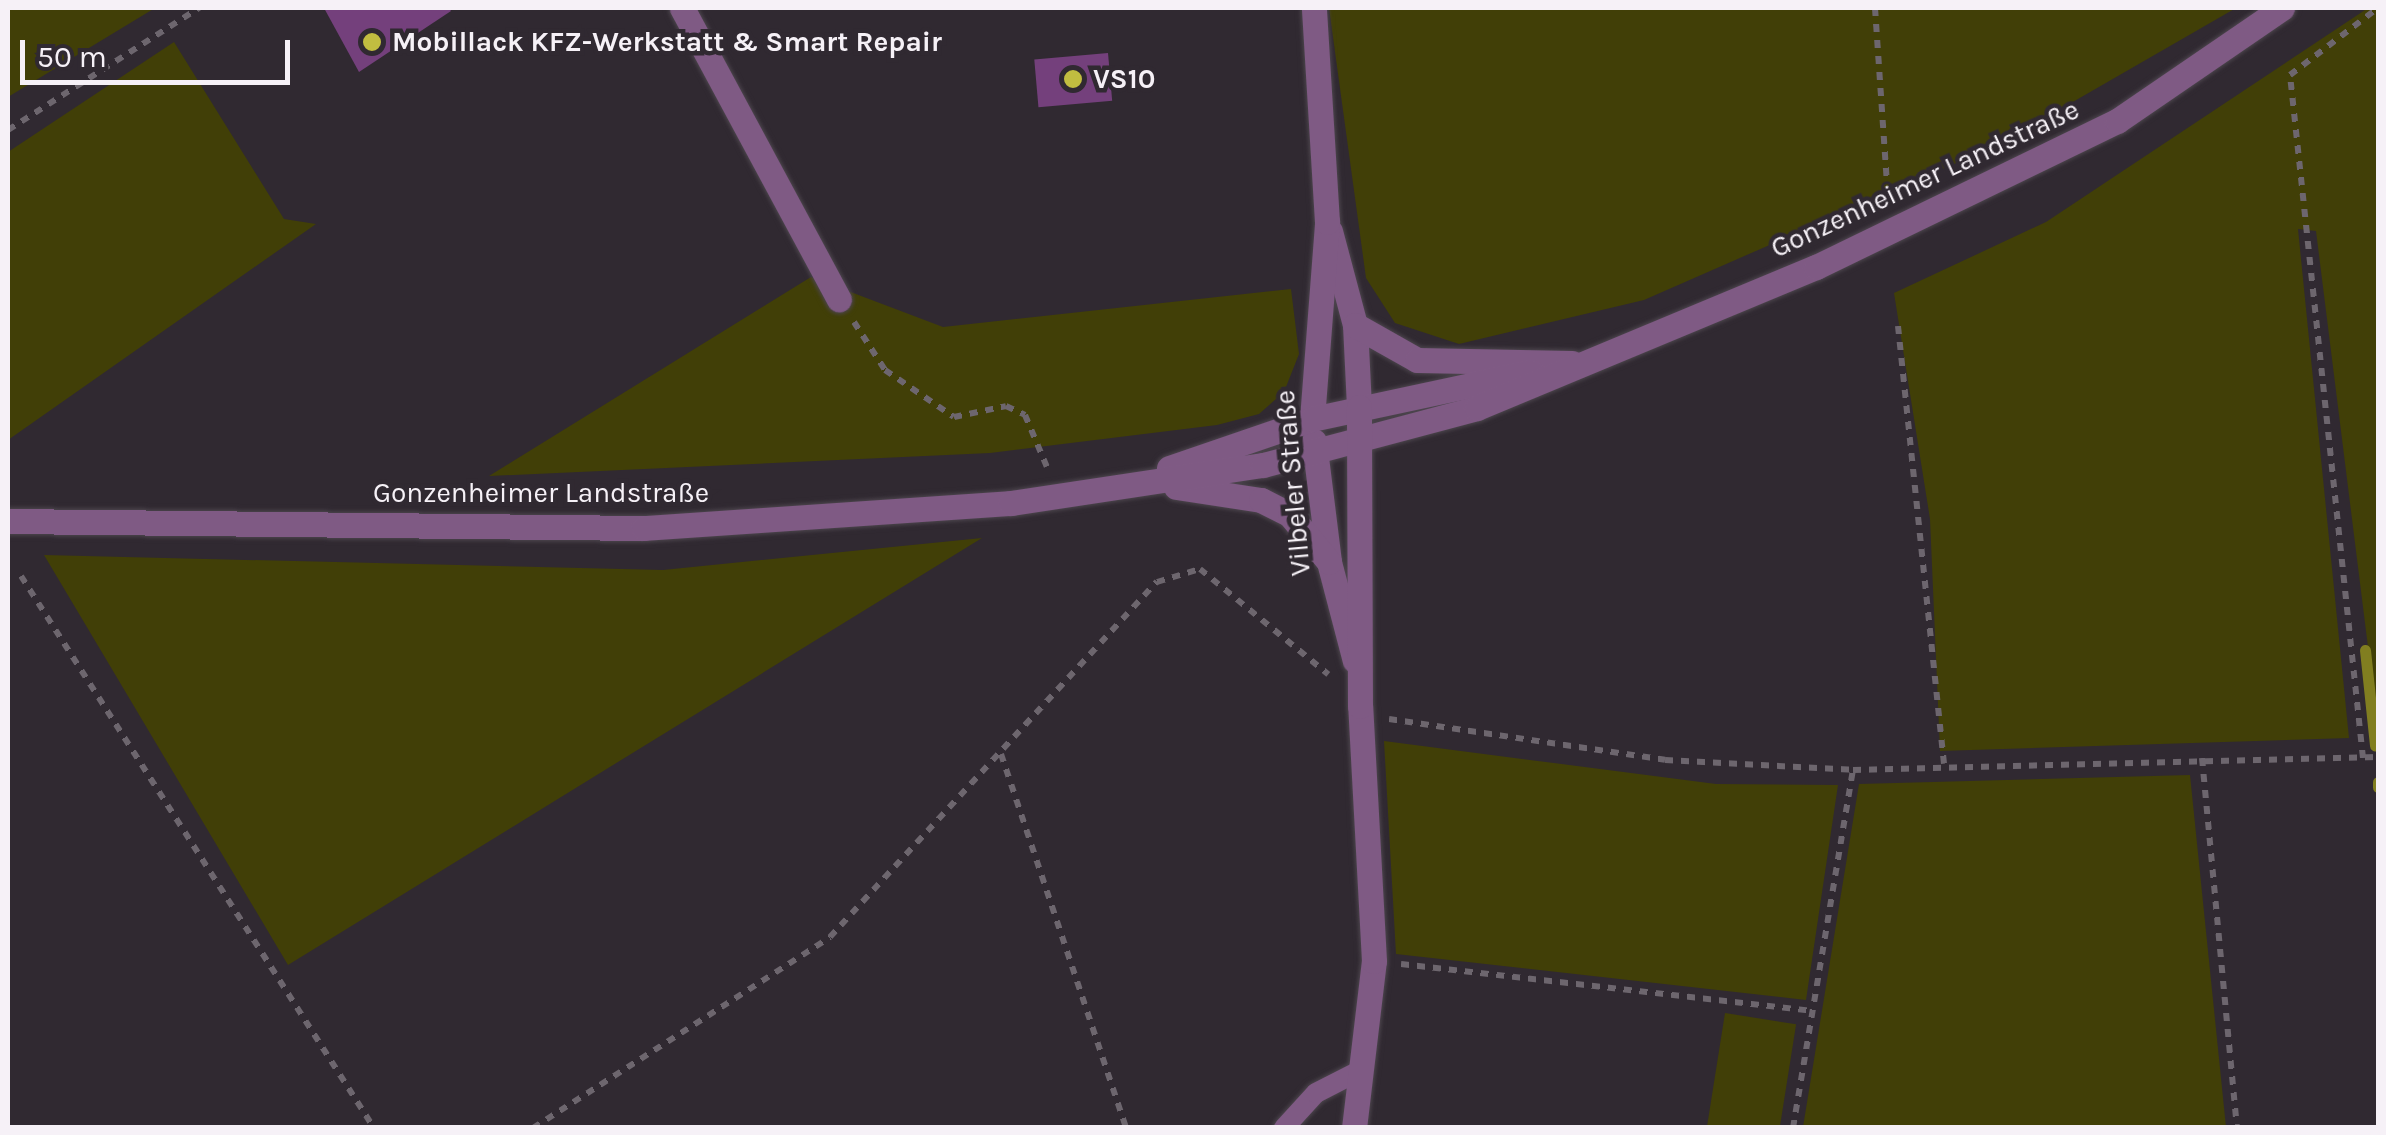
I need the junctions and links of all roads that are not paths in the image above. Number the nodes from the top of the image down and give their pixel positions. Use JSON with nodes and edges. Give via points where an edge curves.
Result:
{"nodes":[{"id":1,"x":682,"y":8,"type":"edge"},
{"id":2,"x":1314,"y":8,"type":"edge"},
{"id":3,"x":2282,"y":8,"type":"edge"},
{"id":4,"x":1327,"y":222,"type":"junction"},
{"id":5,"x":839,"y":299,"type":"road end"},
{"id":6,"x":1355,"y":325,"type":"junction"},
{"id":7,"x":1572,"y":363,"type":"junction"},
{"id":8,"x":1359,"y":407,"type":"junction"},
{"id":9,"x":1312,"y":420,"type":"junction"},
{"id":10,"x":1363,"y":442,"type":"junction"},
{"id":11,"x":1315,"y":453,"type":"junction"},
{"id":12,"x":1132,"y":482,"type":"junction"},
{"id":13,"x":8,"y":521,"type":"edge"},
{"id":14,"x":1329,"y":562,"type":"junction"},
{"id":15,"x":1360,"y":675,"type":"junction"},
{"id":16,"x":1363,"y":1069,"type":"junction"},
{"id":17,"x":1284,"y":1128,"type":"edge"},
{"id":18,"x":1354,"y":1128,"type":"edge"}],
"edges":[{"from":1,"to":5,"type":"street"},
{"from":2,"to":4,"type":"street","name":"Vilbeler Straße"},
{"from":3,"to":7,"type":"street","name":"Gonzenheimer Landstraße","via":[[2117,122],[1816,267]]},
{"from":4,"to":6,"type":"street","name":"Vilbeler Straße"},
{"from":4,"to":9,"type":"street","name":"Vilbeler Straße"},
{"from":6,"to":7,"type":"street","via":[[1417,360]]},
{"from":6,"to":8,"type":"street","name":"Vilbeler Straße"},
{"from":7,"to":8,"type":"street","name":"Gonzenheimer Landstraße"},
{"from":7,"to":10,"type":"street","name":"Gonzenheimer Landstraße","via":[[1477,408]]},
{"from":8,"to":9,"type":"street","name":"Gonzenheimer Landstraße"},
{"from":8,"to":10,"type":"street","name":"Vilbeler Straße"},
{"from":9,"to":11,"type":"street","name":"Vilbeler Straße"},
{"from":9,"to":12,"type":"street","name":"Gonzenheimer Landstraße"},
{"from":10,"to":11,"type":"street","name":"Gonzenheimer Landstraße"},
{"from":10,"to":15,"type":"street","name":"Vilbeler Straße"},
{"from":11,"to":12,"type":"street","name":"Gonzenheimer Landstraße"},
{"from":11,"to":14,"type":"street","name":"Vilbeler Straße"},
{"from":12,"to":13,"type":"street","name":"Gonzenheimer Landstraße","via":[[1068,497],[644,528]]},
{"from":12,"to":14,"type":"street","via":[[1261,500],[1290,515]]},
{"from":14,"to":15,"type":"street","name":"Vilbeler Straße"},
{"from":15,"to":16,"type":"street","name":"Vilbeler Straße","via":[[1374,961]]},
{"from":16,"to":17,"type":"lane","via":[[1316,1093]]},
{"from":16,"to":18,"type":"street","name":"Vilbeler Straße"}]}
